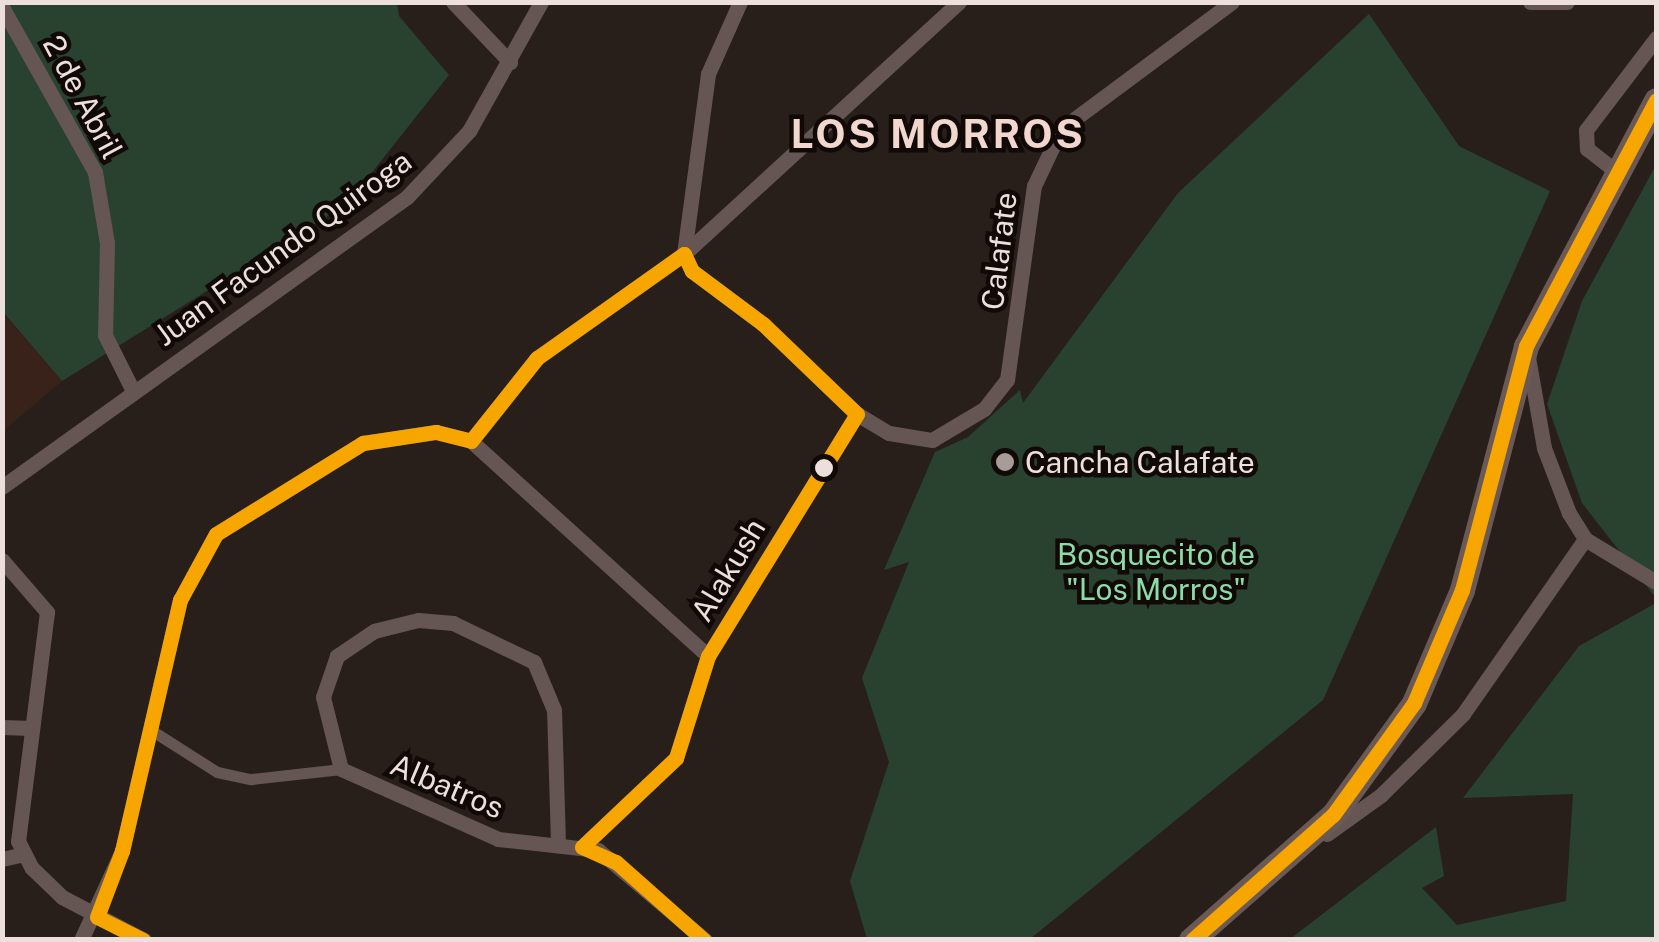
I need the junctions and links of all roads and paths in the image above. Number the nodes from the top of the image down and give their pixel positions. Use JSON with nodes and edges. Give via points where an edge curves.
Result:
{"nodes":[{"id":1,"x":454,"y":2,"type":"edge"},
{"id":2,"x":541,"y":2,"type":"edge"},
{"id":3,"x":740,"y":2,"type":"edge"},
{"id":4,"x":959,"y":2,"type":"edge"},
{"id":5,"x":1232,"y":2,"type":"edge"},
{"id":6,"x":1530,"y":2,"type":"edge"},
{"id":7,"x":1568,"y":2,"type":"edge"},
{"id":8,"x":2,"y":7,"type":"edge"},
{"id":9,"x":1656,"y":38,"type":"edge"},
{"id":10,"x":510,"y":62,"type":"junction"},
{"id":11,"x":1656,"y":100,"type":"edge"},
{"id":12,"x":1614,"y":170,"type":"junction"},
{"id":13,"x":684,"y":254,"type":"junction"},
{"id":14,"x":1526,"y":346,"type":"junction"},
{"id":15,"x":133,"y":390,"type":"junction"},
{"id":16,"x":856,"y":414,"type":"junction"},
{"id":17,"x":470,"y":441,"type":"junction"},
{"id":18,"x":2,"y":487,"type":"edge"},
{"id":19,"x":1585,"y":538,"type":"junction"},
{"id":20,"x":2,"y":560,"type":"edge"},
{"id":21,"x":1656,"y":582,"type":"edge"},
{"id":22,"x":708,"y":656,"type":"junction"},
{"id":23,"x":2,"y":727,"type":"edge"},
{"id":24,"x":31,"y":728,"type":"junction"},
{"id":25,"x":151,"y":730,"type":"junction"},
{"id":26,"x":340,"y":769,"type":"junction"},
{"id":27,"x":558,"y":843,"type":"junction"},
{"id":28,"x":582,"y":847,"type":"junction"},
{"id":29,"x":24,"y":854,"type":"junction"},
{"id":30,"x":2,"y":859,"type":"edge"},
{"id":31,"x":1276,"y":870,"type":"junction"},
{"id":32,"x":96,"y":918,"type":"junction"},
{"id":33,"x":80,"y":940,"type":"edge"},
{"id":34,"x":144,"y":940,"type":"edge"},
{"id":35,"x":705,"y":940,"type":"edge"},
{"id":36,"x":1191,"y":940,"type":"edge"}],
"edges":[{"from":1,"to":10,"type":"street"},
{"from":2,"to":10,"type":"street","name":"Juan Facundo Quiroga"},
{"from":3,"to":13,"type":"street","via":[[708,74]]},
{"from":4,"to":13,"type":"street"},
{"from":5,"to":16,"type":"street","name":"Calafate","via":[[1061,130],[1034,186],[1008,380],[984,409],[932,440],[889,433]]},
{"from":6,"to":7,"type":"street"},
{"from":8,"to":15,"type":"street","name":"2 de Abril","via":[[95,172],[108,243],[105,335]]},
{"from":9,"to":12,"type":"street","via":[[1586,130],[1587,149]]},
{"from":10,"to":15,"type":"street","name":"Juan Facundo Quiroga","via":[[468,131],[408,197]]},
{"from":11,"to":12,"type":"highway"},
{"from":12,"to":14,"type":"highway"},
{"from":13,"to":16,"type":"street","via":[[692,272],[763,324]]},
{"from":13,"to":17,"type":"street","via":[[537,358]]},
{"from":14,"to":19,"type":"street","via":[[1544,448]]},
{"from":14,"to":31,"type":"highway","via":[[1494,444],[1462,590],[1434,667],[1365,776]]},
{"from":15,"to":18,"type":"street","name":"Juan Facundo Quiroga"},
{"from":16,"to":22,"type":"street","name":"Alakush"},
{"from":17,"to":22,"type":"street"},
{"from":17,"to":25,"type":"street","via":[[436,432],[363,443],[216,534],[180,600]]},
{"from":19,"to":21,"type":"street"},
{"from":19,"to":31,"type":"street","via":[[1482,690],[1424,756]]},
{"from":20,"to":24,"type":"street","via":[[36,590],[47,612]]},
{"from":22,"to":28,"type":"street","name":"Alakush","via":[[676,758]]},
{"from":23,"to":24,"type":"street"},
{"from":24,"to":29,"type":"street","via":[[16,819]]},
{"from":25,"to":26,"type":"street","via":[[216,772],[251,779]]},
{"from":25,"to":32,"type":"street"},
{"from":26,"to":27,"type":"street","name":"Albatros","via":[[498,839]]},
{"from":26,"to":27,"type":"street","via":[[323,697],[336,656],[374,630],[454,623],[514,645],[546,683],[554,710]]},
{"from":27,"to":28,"type":"street","name":"Albatros"},
{"from":28,"to":35,"type":"street","name":"Albatros","via":[[616,862]]},
{"from":29,"to":30,"type":"street"},
{"from":29,"to":32,"type":"street","via":[[62,896]]},
{"from":31,"to":36,"type":"highway"},
{"from":32,"to":33,"type":"street"},
{"from":32,"to":34,"type":"street"}]}
